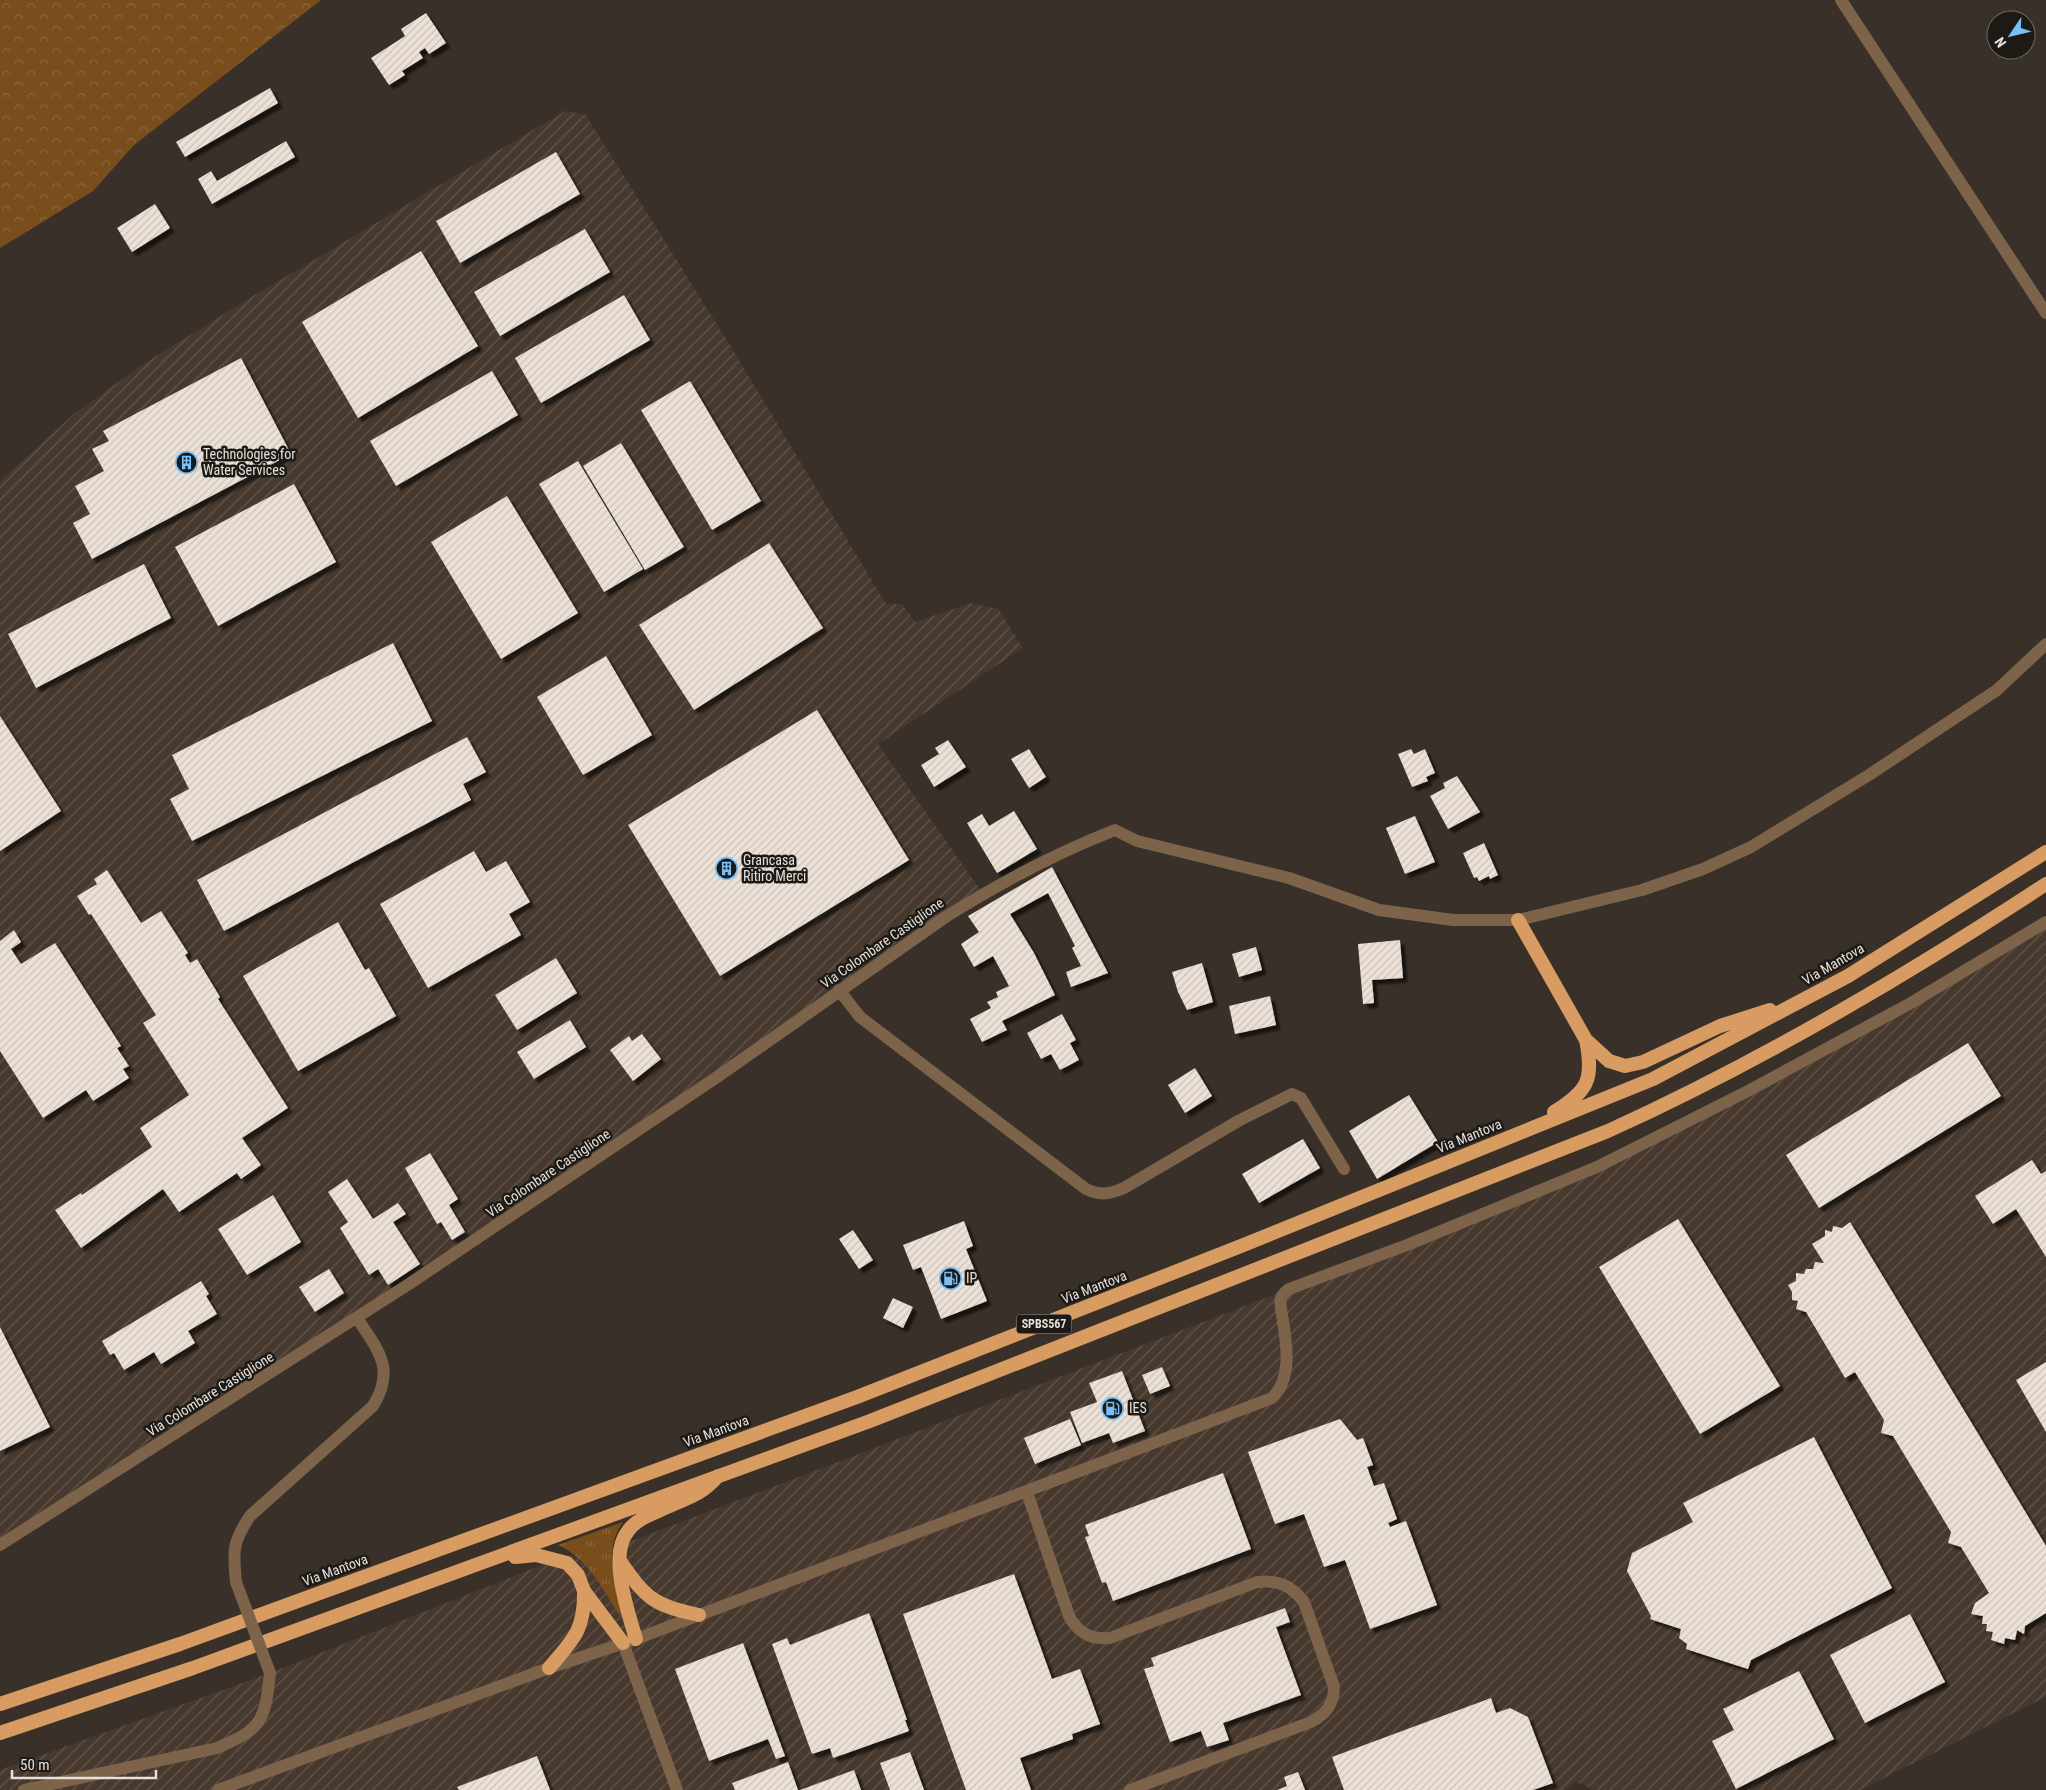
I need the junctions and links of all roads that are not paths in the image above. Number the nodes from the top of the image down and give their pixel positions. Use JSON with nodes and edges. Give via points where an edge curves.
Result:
{"nodes":[{"id":1,"x":1841,"y":0,"type":"edge"},
{"id":2,"x":2046,"y":313,"type":"edge"},
{"id":3,"x":2046,"y":644,"type":"edge"},
{"id":4,"x":2046,"y":852,"type":"edge"},
{"id":5,"x":2046,"y":884,"type":"edge"},
{"id":6,"x":1518,"y":920,"type":"junction"},
{"id":7,"x":2046,"y":922,"type":"edge"},
{"id":8,"x":839,"y":990,"type":"junction"},
{"id":9,"x":1804,"y":999,"type":"junction"},
{"id":10,"x":1586,"y":1040,"type":"junction"},
{"id":11,"x":1522,"y":1131,"type":"junction"},
{"id":12,"x":1344,"y":1169,"type":"dead end"},
{"id":13,"x":357,"y":1318,"type":"junction"},
{"id":14,"x":720,"y":1474,"type":"junction"},
{"id":15,"x":1027,"y":1492,"type":"junction"},
{"id":16,"x":0,"y":1545,"type":"edge"},
{"id":17,"x":495,"y":1559,"type":"junction"},
{"id":18,"x":620,"y":1562,"type":"junction"},
{"id":19,"x":584,"y":1591,"type":"junction"},
{"id":20,"x":699,"y":1615,"type":"junction"},
{"id":21,"x":629,"y":1641,"type":"junction"},
{"id":22,"x":549,"y":1668,"type":"junction"},
{"id":23,"x":0,"y":1704,"type":"edge"},
{"id":24,"x":0,"y":1733,"type":"edge"},
{"id":25,"x":24,"y":1790,"type":"edge"},
{"id":26,"x":218,"y":1790,"type":"edge"},
{"id":27,"x":677,"y":1790,"type":"edge"},
{"id":28,"x":1130,"y":1790,"type":"edge"}],
"edges":[{"from":1,"to":2,"type":"street"},
{"from":3,"to":6,"type":"street","via":[[1997,690],[1751,847],[1703,869],[1642,890]]},
{"from":4,"to":9,"type":"highway","name":"Via Mantova","number":"SPBS567","via":[[1848,976]]},
{"from":5,"to":14,"type":"highway","number":"SPBS567","via":[[1863,998],[1690,1092],[1608,1131],[870,1421]]},
{"from":6,"to":8,"type":"street","name":"Via Colombare Castiglione","via":[[1453,920],[1379,910],[1289,878],[1137,842],[1114,830],[1078,844],[983,894]]},
{"from":6,"to":10,"type":"highway"},
{"from":7,"to":15,"type":"street","via":[[1911,1003],[1748,1091],[1597,1167],[1407,1245],[1288,1289],[1280,1303],[1286,1340],[1283,1381],[1272,1398]]},
{"from":8,"to":12,"type":"street","via":[[860,1017],[1096,1194],[1113,1193],[1124,1188],[1240,1120],[1292,1094],[1301,1098]]},
{"from":8,"to":13,"type":"street","name":"Via Colombare Castiglione","via":[[720,1075]]},
{"from":9,"to":10,"type":"highway","via":[[1720,1026],[1643,1062],[1625,1066],[1609,1061]]},
{"from":9,"to":11,"type":"highway","name":"Via Mantova","number":"SPBS567","via":[[1653,1079]]},
{"from":10,"to":11,"type":"highway","via":[[1589,1079],[1582,1092]]},
{"from":11,"to":23,"type":"highway","name":"Via Mantova","number":"SPBS567","via":[[857,1397],[180,1644]]},
{"from":13,"to":16,"type":"street","name":"Via Colombare Castiglione"},
{"from":13,"to":25,"type":"street","bridge":true,"via":[[383,1359],[385,1373],[381,1392],[373,1406],[250,1516],[236,1536],[233,1557],[236,1582],[270,1673],[266,1705],[258,1724],[245,1736],[217,1748]]},
{"from":14,"to":17,"type":"highway","number":"SPBS567"},
{"from":14,"to":18,"type":"highway","via":[[705,1490],[640,1520],[627,1532],[621,1545]]},
{"from":15,"to":20,"type":"street"},
{"from":15,"to":28,"type":"street","via":[[1069,1616],[1075,1627],[1087,1636],[1110,1638],[1257,1582],[1282,1582],[1295,1590],[1304,1602],[1334,1687],[1334,1698],[1329,1708],[1316,1720]]},
{"from":17,"to":19,"type":"highway","via":[[536,1555],[557,1559],[567,1563],[578,1575]]},
{"from":17,"to":24,"type":"highway","number":"SPBS567","via":[[194,1668]]},
{"from":18,"to":20,"type":"highway","via":[[653,1601]]},
{"from":18,"to":21,"type":"highway"},
{"from":19,"to":21,"type":"highway"},
{"from":19,"to":22,"type":"highway","via":[[584,1613],[575,1638]]},
{"from":20,"to":21,"type":"street"},
{"from":21,"to":22,"type":"street"},
{"from":21,"to":27,"type":"street"},
{"from":22,"to":26,"type":"street"}]}
